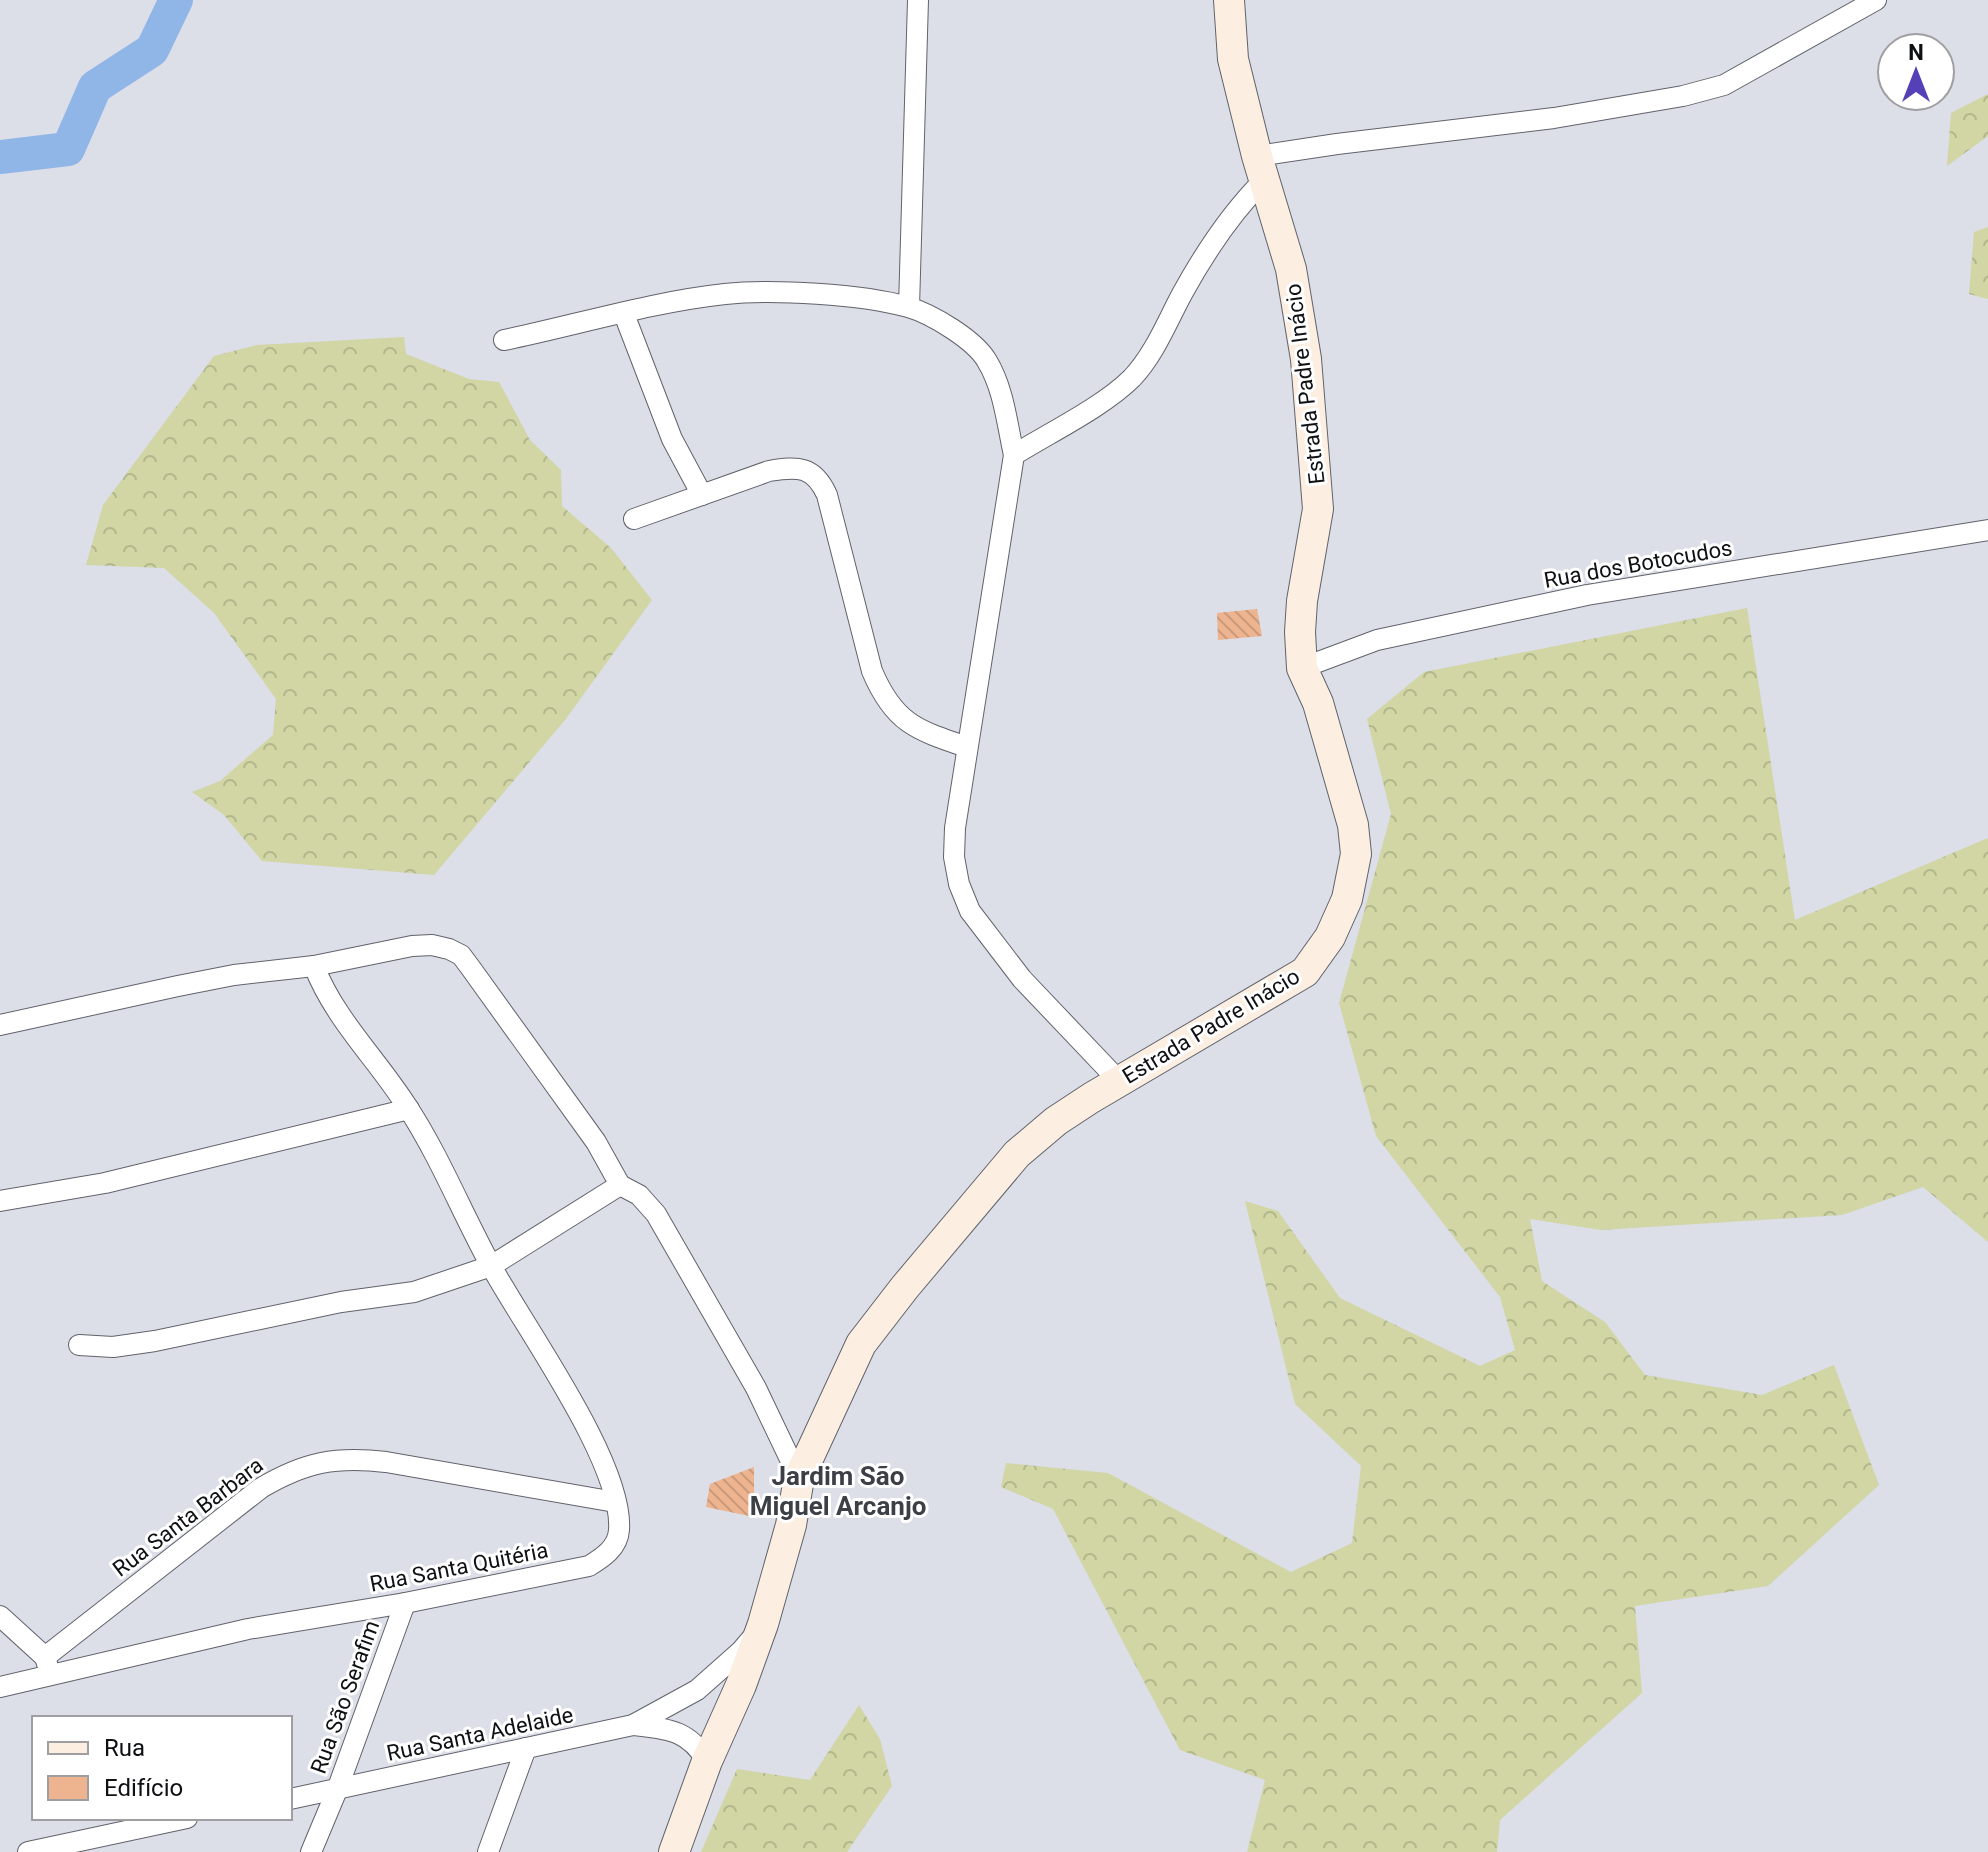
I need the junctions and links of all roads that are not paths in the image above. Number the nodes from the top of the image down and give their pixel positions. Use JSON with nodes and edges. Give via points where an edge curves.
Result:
{"nodes":[{"id":1,"x":918,"y":0,"type":"edge"},
{"id":2,"x":1229,"y":0,"type":"edge"},
{"id":3,"x":1876,"y":0,"type":"edge"},
{"id":4,"x":1260,"y":168,"type":"junction"},
{"id":5,"x":909,"y":307,"type":"junction"},
{"id":6,"x":624,"y":314,"type":"junction"},
{"id":7,"x":504,"y":340,"type":"dead end"},
{"id":8,"x":1014,"y":455,"type":"junction"},
{"id":9,"x":702,"y":495,"type":"junction"},
{"id":10,"x":634,"y":519,"type":"dead end"},
{"id":11,"x":1988,"y":530,"type":"edge"},
{"id":12,"x":1302,"y":668,"type":"junction"},
{"id":13,"x":967,"y":747,"type":"junction"},
{"id":14,"x":314,"y":966,"type":"junction"},
{"id":15,"x":0,"y":1025,"type":"edge"},
{"id":16,"x":1119,"y":1081,"type":"junction"},
{"id":17,"x":409,"y":1109,"type":"junction"},
{"id":18,"x":620,"y":1185,"type":"junction"},
{"id":19,"x":0,"y":1201,"type":"edge"},
{"id":20,"x":491,"y":1266,"type":"junction"},
{"id":21,"x":79,"y":1345,"type":"dead end"},
{"id":22,"x":799,"y":1478,"type":"junction"},
{"id":23,"x":615,"y":1502,"type":"junction"},
{"id":24,"x":405,"y":1603,"type":"junction"},
{"id":25,"x":0,"y":1616,"type":"edge"},
{"id":26,"x":763,"y":1624,"type":"junction"},
{"id":27,"x":48,"y":1665,"type":"junction"},
{"id":28,"x":0,"y":1687,"type":"edge"},
{"id":29,"x":633,"y":1725,"type":"junction"},
{"id":30,"x":526,"y":1748,"type":"junction"},
{"id":31,"x":707,"y":1761,"type":"junction"},
{"id":32,"x":337,"y":1790,"type":"junction"},
{"id":33,"x":292,"y":1799,"type":"edge"},
{"id":34,"x":178,"y":1820,"type":"edge"},
{"id":35,"x":28,"y":1852,"type":"edge"},
{"id":36,"x":311,"y":1852,"type":"edge"},
{"id":37,"x":488,"y":1852,"type":"edge"},
{"id":38,"x":674,"y":1852,"type":"edge"}],
"edges":[{"from":1,"to":5,"type":"street"},
{"from":2,"to":4,"type":"street","name":"Estrada Padre Inácio","via":[[1233,59]]},
{"from":3,"to":4,"type":"street","via":[[1724,85],[1554,118],[1337,144]]},
{"from":4,"to":8,"type":"street","via":[[1131,379]]},
{"from":4,"to":12,"type":"street","name":"Estrada Padre Inácio","via":[[1291,269],[1316,458],[1318,509],[1302,601]]},
{"from":5,"to":6,"type":"street","via":[[845,297],[727,294]]},
{"from":5,"to":8,"type":"street","via":[[967,339],[987,360],[1001,394]]},
{"from":6,"to":7,"type":"street"},
{"from":6,"to":9,"type":"street","via":[[672,439]]},
{"from":8,"to":13,"type":"street"},
{"from":9,"to":10,"type":"street"},
{"from":9,"to":13,"type":"street","via":[[786,468],[819,478],[883,697],[904,720]]},
{"from":11,"to":12,"type":"street","name":"Rua dos Botocudos","via":[[1587,595],[1377,640]]},
{"from":12,"to":16,"type":"street","name":"Estrada Padre Inácio","via":[[1318,703],[1353,825],[1356,854],[1336,924],[1305,972]]},
{"from":13,"to":16,"type":"street","via":[[954,857],[970,911],[1022,979]]},
{"from":14,"to":15,"type":"street","via":[[220,978]]},
{"from":14,"to":17,"type":"street","name":"Rua Santa Quitéria","via":[[333,1004]]},
{"from":14,"to":18,"type":"street","via":[[412,946],[432,945],[461,955],[596,1142]]},
{"from":16,"to":22,"type":"street","name":"Estrada Padre Inácio","via":[[1056,1121],[1017,1154],[905,1287],[861,1344]]},
{"from":17,"to":19,"type":"street","via":[[105,1183]]},
{"from":17,"to":20,"type":"street","name":"Rua Santa Quitéria"},
{"from":18,"to":20,"type":"street"},
{"from":18,"to":22,"type":"street","via":[[639,1195],[656,1214],[756,1388]]},
{"from":20,"to":21,"type":"street","via":[[414,1292],[155,1341]]},
{"from":20,"to":23,"type":"street","name":"Rua Santa Quitéria","via":[[598,1447]]},
{"from":22,"to":26,"type":"street","name":"Estrada Padre Inácio"},
{"from":23,"to":24,"type":"street","name":"Rua Santa Quitéria","via":[[616,1542],[589,1566]]},
{"from":23,"to":27,"type":"street","name":"Rua Santa Barbara","via":[[359,1459],[300,1467],[261,1488]]},
{"from":24,"to":27,"type":"street","name":"Rua Santa Quitéria"},
{"from":24,"to":32,"type":"street","name":"Rua São Serafim"},
{"from":25,"to":27,"type":"street"},
{"from":26,"to":29,"type":"street","name":"Rua Santa Adelaide","via":[[697,1690]]},
{"from":26,"to":31,"type":"street","name":"Estrada Padre Inácio"},
{"from":27,"to":28,"type":"street","name":"Rua Santa Quitéria"},
{"from":29,"to":30,"type":"street","name":"Rua Santa Adelaide"},
{"from":29,"to":31,"type":"street","name":"Rua Santa Adelaide","via":[[674,1731],[698,1746]]},
{"from":30,"to":32,"type":"street","name":"Rua Santa Adelaide"},
{"from":30,"to":37,"type":"street"},
{"from":31,"to":38,"type":"street","name":"Estrada Padre Inácio"},
{"from":32,"to":33,"type":"street","name":"Rua Santa Adelaide"},
{"from":32,"to":36,"type":"street","name":"Rua São Serafim"},
{"from":34,"to":35,"type":"street"}]}
